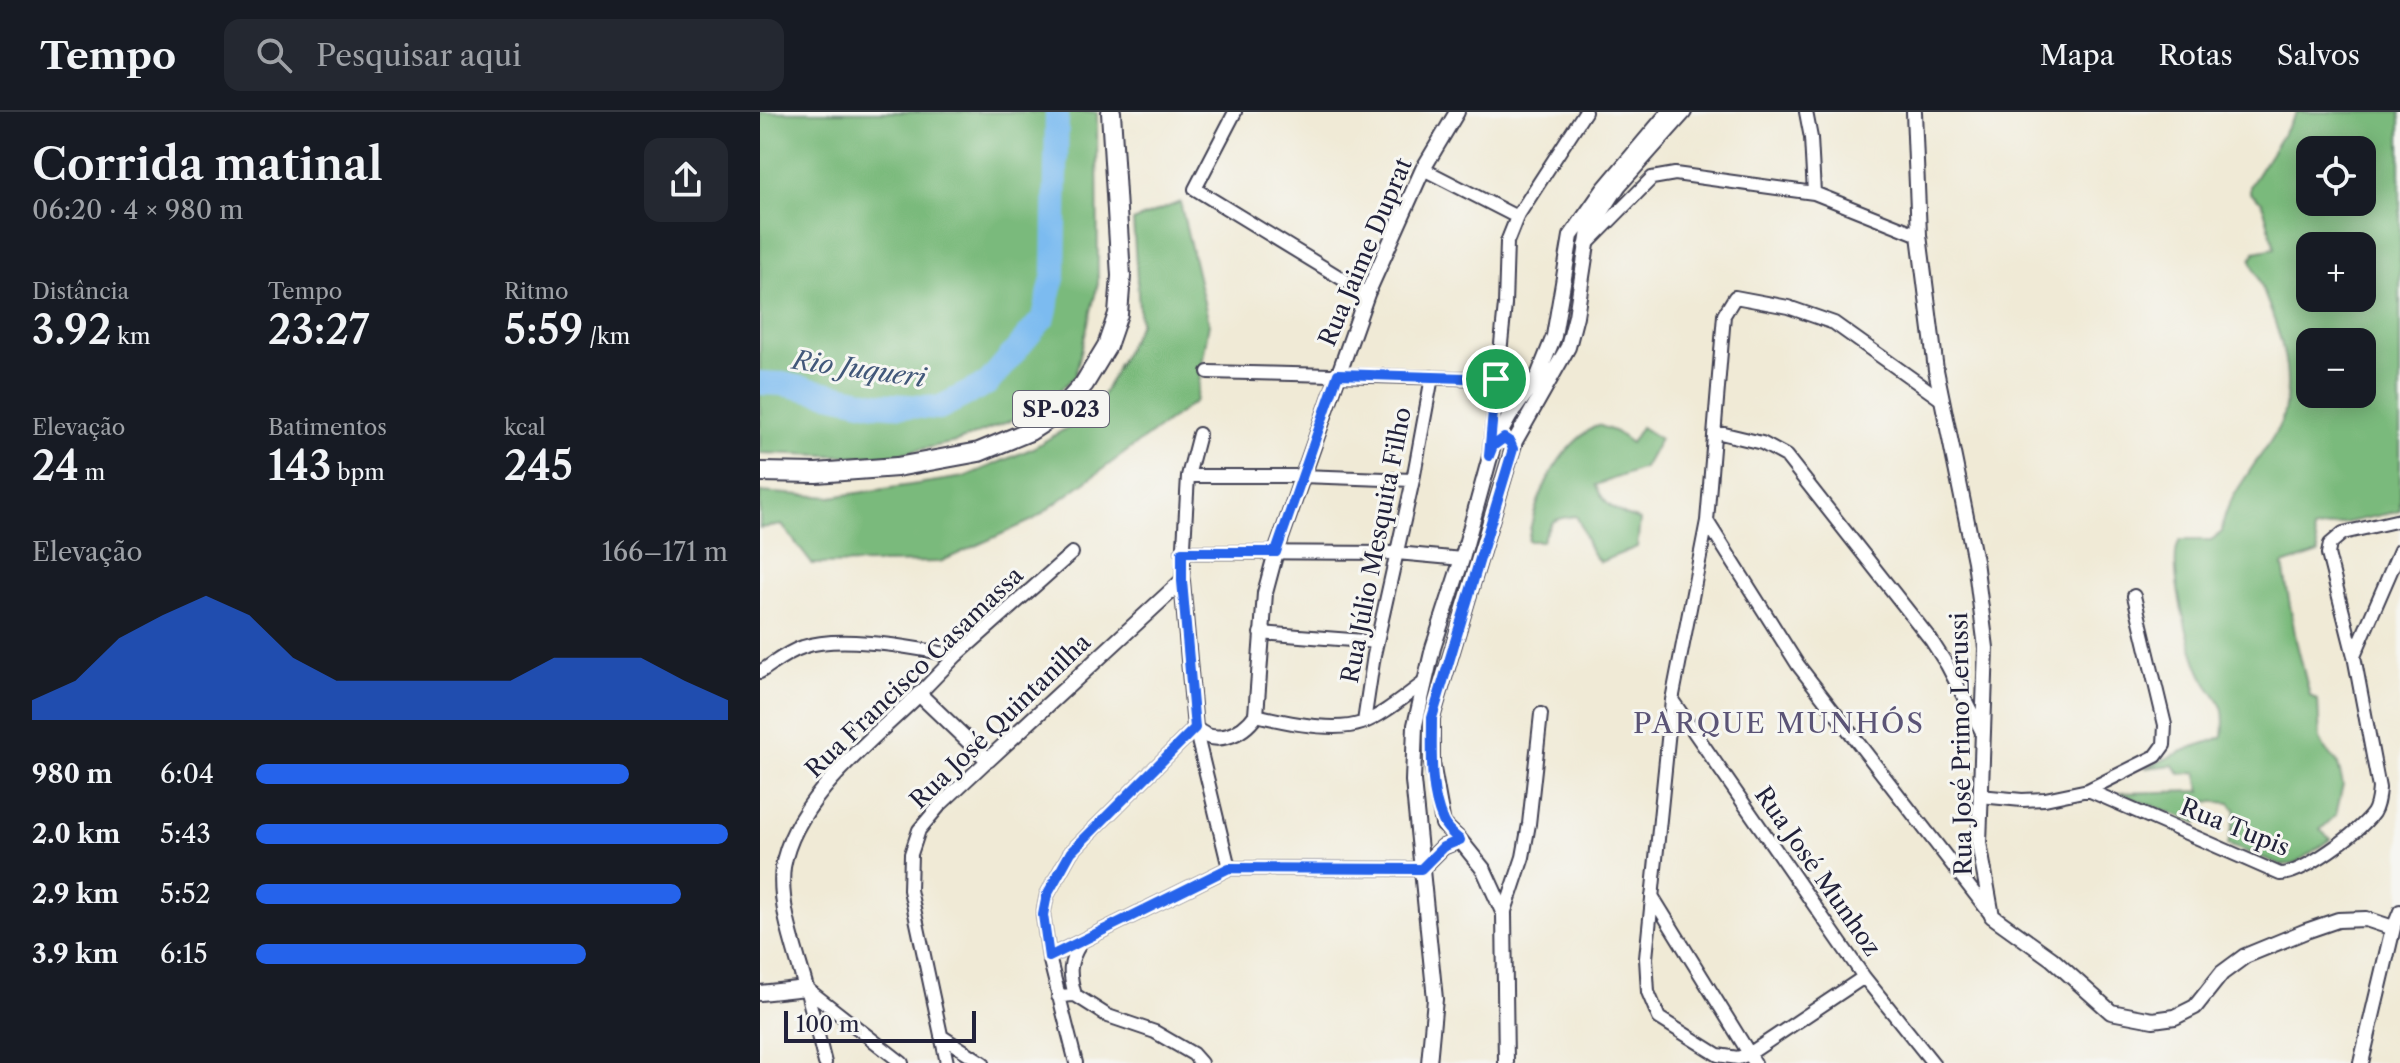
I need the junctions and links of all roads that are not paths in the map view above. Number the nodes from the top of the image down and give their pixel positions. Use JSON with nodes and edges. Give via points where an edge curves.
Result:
{"nodes":[{"id":1,"x":1111,"y":112,"type":"edge"},
{"id":2,"x":1235,"y":112,"type":"edge"},
{"id":3,"x":1457,"y":112,"type":"edge"},
{"id":4,"x":1585,"y":112,"type":"edge"},
{"id":5,"x":1669,"y":112,"type":"edge"},
{"id":6,"x":1684,"y":112,"type":"edge"},
{"id":7,"x":1806,"y":112,"type":"edge"},
{"id":8,"x":1914,"y":112,"type":"edge"},
{"id":9,"x":1423,"y":169,"type":"junction"},
{"id":10,"x":1814,"y":193,"type":"junction"},
{"id":11,"x":1517,"y":217,"type":"junction"},
{"id":12,"x":1919,"y":235,"type":"junction"},
{"id":13,"x":1568,"y":245,"type":"junction"},
{"id":14,"x":1585,"y":246,"type":"junction"},
{"id":15,"x":1367,"y":294,"type":"junction"},
{"id":16,"x":1208,"y":372,"type":"dead end"},
{"id":17,"x":1338,"y":374,"type":"junction"},
{"id":18,"x":1432,"y":377,"type":"junction"},
{"id":19,"x":1496,"y":379,"type":"junction"},
{"id":20,"x":1942,"y":400,"type":"junction"},
{"id":21,"x":1716,"y":432,"type":"junction"},
{"id":22,"x":1199,"y":434,"type":"dead end"},
{"id":23,"x":1513,"y":449,"type":"junction"},
{"id":24,"x":1491,"y":451,"type":"junction"},
{"id":25,"x":760,"y":472,"type":"edge"},
{"id":26,"x":1485,"y":473,"type":"junction"},
{"id":27,"x":1188,"y":476,"type":"junction"},
{"id":28,"x":1301,"y":476,"type":"junction"},
{"id":29,"x":1413,"y":480,"type":"junction"},
{"id":30,"x":1502,"y":481,"type":"junction"},
{"id":31,"x":2400,"y":520,"type":"edge"},
{"id":32,"x":1707,"y":521,"type":"junction"},
{"id":33,"x":2400,"y":550,"type":"edge"},
{"id":34,"x":1182,"y":552,"type":"junction"},
{"id":35,"x":1276,"y":552,"type":"junction"},
{"id":36,"x":1072,"y":553,"type":"dead end"},
{"id":37,"x":1397,"y":553,"type":"junction"},
{"id":38,"x":1462,"y":559,"type":"junction"},
{"id":39,"x":1182,"y":581,"type":"junction"},
{"id":40,"x":2134,"y":596,"type":"dead end"},
{"id":41,"x":1260,"y":633,"type":"junction"},
{"id":42,"x":1377,"y":642,"type":"junction"},
{"id":43,"x":956,"y":656,"type":"junction"},
{"id":44,"x":2354,"y":656,"type":"junction"},
{"id":45,"x":760,"y":672,"type":"edge"},
{"id":46,"x":1425,"y":682,"type":"junction"},
{"id":47,"x":919,"y":694,"type":"junction"},
{"id":48,"x":1672,"y":700,"type":"junction"},
{"id":49,"x":1541,"y":714,"type":"dead end"},
{"id":50,"x":1256,"y":715,"type":"junction"},
{"id":51,"x":1364,"y":722,"type":"junction"},
{"id":52,"x":1195,"y":728,"type":"junction"},
{"id":53,"x":1984,"y":735,"type":"junction"},
{"id":54,"x":988,"y":760,"type":"junction"},
{"id":55,"x":2088,"y":790,"type":"junction"},
{"id":56,"x":1980,"y":796,"type":"junction"},
{"id":57,"x":1460,"y":840,"type":"junction"},
{"id":58,"x":1229,"y":868,"type":"junction"},
{"id":59,"x":1421,"y":869,"type":"junction"},
{"id":60,"x":1652,"y":896,"type":"junction"},
{"id":61,"x":2400,"y":911,"type":"edge"},
{"id":62,"x":1504,"y":914,"type":"junction"},
{"id":63,"x":1992,"y":916,"type":"junction"},
{"id":64,"x":2393,"y":928,"type":"junction"},
{"id":65,"x":1082,"y":941,"type":"junction"},
{"id":66,"x":1049,"y":957,"type":"junction"},
{"id":67,"x":1864,"y":977,"type":"junction"},
{"id":68,"x":806,"y":988,"type":"junction"},
{"id":69,"x":760,"y":993,"type":"edge"},
{"id":70,"x":1075,"y":995,"type":"junction"},
{"id":71,"x":1058,"y":996,"type":"junction"},
{"id":72,"x":941,"y":1036,"type":"junction"},
{"id":73,"x":1752,"y":1058,"type":"edge"},
{"id":74,"x":825,"y":1063,"type":"edge"},
{"id":75,"x":902,"y":1063,"type":"edge"},
{"id":76,"x":947,"y":1063,"type":"edge"},
{"id":77,"x":983,"y":1063,"type":"edge"},
{"id":78,"x":1076,"y":1063,"type":"edge"},
{"id":79,"x":1201,"y":1063,"type":"edge"},
{"id":80,"x":1429,"y":1063,"type":"edge"},
{"id":81,"x":1506,"y":1063,"type":"edge"},
{"id":82,"x":1933,"y":1063,"type":"edge"},
{"id":83,"x":2361,"y":1063,"type":"edge"}],
"edges":[{"from":1,"to":25,"type":"main road","number":"SP-023","via":[[1121,276],[1118,314],[1107,346],[1084,384],[1058,413],[979,452],[897,467]]},
{"from":2,"to":15,"type":"street","via":[[1195,189]]},
{"from":3,"to":9,"type":"street","name":"Rua Jaime Duprat"},
{"from":4,"to":11,"type":"street"},
{"from":5,"to":13,"type":"street","via":[[1604,189]]},
{"from":6,"to":14,"type":"street","via":[[1619,185]]},
{"from":7,"to":10,"type":"street"},
{"from":8,"to":12,"type":"street","name":"Rua José Primo Lerussi"},
{"from":9,"to":11,"type":"street"},
{"from":9,"to":15,"type":"street","name":"Rua Jaime Duprat"},
{"from":10,"to":12,"type":"street"},
{"from":10,"to":14,"type":"street","via":[[1663,175],[1652,178]]},
{"from":11,"to":19,"type":"street","via":[[1507,242]]},
{"from":12,"to":20,"type":"street","name":"Rua José Primo Lerussi"},
{"from":13,"to":14,"type":"street"},
{"from":13,"to":24,"type":"street","via":[[1554,336],[1538,376]]},
{"from":14,"to":23,"type":"street","via":[[1568,347]]},
{"from":15,"to":17,"type":"street","name":"Rua Jaime Duprat"},
{"from":16,"to":17,"type":"street"},
{"from":17,"to":18,"type":"street"},
{"from":17,"to":28,"type":"street","name":"Rua Jaime Duprat"},
{"from":18,"to":19,"type":"street"},
{"from":18,"to":29,"type":"street","name":"Rua Júlio Mesquita Filho"},
{"from":19,"to":24,"type":"street"},
{"from":20,"to":21,"type":"street","via":[[1834,323],[1735,297],[1724,315]]},
{"from":20,"to":53,"type":"street","name":"Rua José Primo Lerussi","via":[[1977,575],[1986,648]]},
{"from":21,"to":32,"type":"street"},
{"from":21,"to":53,"type":"street","via":[[1762,443],[1786,456],[1931,640]]},
{"from":22,"to":27,"type":"street"},
{"from":23,"to":24,"type":"street","via":[[1504,438]]},
{"from":23,"to":30,"type":"street"},
{"from":24,"to":26,"type":"street"},
{"from":26,"to":30,"type":"street","via":[[1490,486]]},
{"from":26,"to":38,"type":"street"},
{"from":27,"to":28,"type":"street"},
{"from":27,"to":34,"type":"street"},
{"from":28,"to":29,"type":"street"},
{"from":28,"to":35,"type":"street","name":"Rua Jaime Duprat"},
{"from":29,"to":37,"type":"street","name":"Rua Júlio Mesquita Filho"},
{"from":30,"to":57,"type":"street","via":[[1432,718],[1436,796],[1443,824]]},
{"from":31,"to":44,"type":"street","via":[[2343,533],[2330,544],[2328,554]]},
{"from":32,"to":48,"type":"street"},
{"from":32,"to":63,"type":"street","via":[[1798,665]]},
{"from":33,"to":44,"type":"street"},
{"from":34,"to":35,"type":"street"},
{"from":34,"to":39,"type":"street"},
{"from":35,"to":37,"type":"street"},
{"from":35,"to":41,"type":"street","name":"Rua Jaime Duprat"},
{"from":36,"to":43,"type":"street","name":"Rua Francisco Casamassa"},
{"from":37,"to":38,"type":"street"},
{"from":37,"to":42,"type":"street","name":"Rua Júlio Mesquita Filho"},
{"from":38,"to":46,"type":"street"},
{"from":39,"to":52,"type":"street"},
{"from":39,"to":54,"type":"street","name":"Rua José Quintanilha"},
{"from":40,"to":55,"type":"street","via":[[2164,745],[2156,756]]},
{"from":41,"to":42,"type":"street"},
{"from":41,"to":50,"type":"street","name":"Rua Jaime Duprat"},
{"from":42,"to":51,"type":"street","name":"Rua Júlio Mesquita Filho"},
{"from":43,"to":45,"type":"street","via":[[902,645],[826,643],[799,648]]},
{"from":43,"to":47,"type":"street","name":"Rua Francisco Casamassa"},
{"from":44,"to":55,"type":"street","name":"Rua Tupis","via":[[2378,802],[2353,832],[2301,869],[2280,874]]},
{"from":46,"to":51,"type":"street"},
{"from":46,"to":59,"type":"street","via":[[1415,725],[1413,781]]},
{"from":47,"to":54,"type":"street"},
{"from":47,"to":68,"type":"street","name":"Rua Francisco Casamassa","via":[[822,788],[790,844],[783,890]]},
{"from":48,"to":60,"type":"street"},
{"from":48,"to":67,"type":"street","name":"Rua José Munhoz"},
{"from":49,"to":62,"type":"street","via":[[1523,857]]},
{"from":50,"to":51,"type":"street","via":[[1331,726]]},
{"from":50,"to":52,"type":"street","via":[[1249,726],[1216,739]]},
{"from":52,"to":58,"type":"street"},
{"from":52,"to":66,"type":"street","via":[[1071,852],[1047,895],[1043,915]]},
{"from":53,"to":56,"type":"street","name":"Rua José Primo Lerussi"},
{"from":54,"to":72,"type":"street","name":"Rua José Quintanilha","via":[[919,830],[911,854],[910,890]]},
{"from":55,"to":56,"type":"street","via":[[2045,799]]},
{"from":56,"to":63,"type":"street","name":"Rua José Primo Lerussi","via":[[1979,843]]},
{"from":57,"to":59,"type":"street","via":[[1443,847]]},
{"from":57,"to":62,"type":"street","via":[[1484,870]]},
{"from":58,"to":59,"type":"street"},
{"from":58,"to":65,"type":"street"},
{"from":59,"to":80,"type":"street","via":[[1435,999]]},
{"from":60,"to":73,"type":"street"},
{"from":60,"to":73,"type":"street","via":[[1645,974],[1659,1018],[1718,1055]]},
{"from":61,"to":64,"type":"street"},
{"from":62,"to":81,"type":"street"},
{"from":63,"to":64,"type":"street","via":[[2052,959],[2111,1012],[2153,1020],[2195,1007],[2222,973],[2245,956],[2306,931],[2338,920],[2366,919]]},
{"from":64,"to":83,"type":"street"},
{"from":65,"to":66,"type":"street"},
{"from":65,"to":70,"type":"street","via":[[1068,973]]},
{"from":66,"to":71,"type":"street"},
{"from":67,"to":73,"type":"street"},
{"from":67,"to":82,"type":"street","name":"Rua José Munhoz"},
{"from":68,"to":69,"type":"street"},
{"from":68,"to":74,"type":"street","name":"Rua Francisco Casamassa"},
{"from":68,"to":75,"type":"street"},
{"from":70,"to":71,"type":"street"},
{"from":70,"to":79,"type":"street","via":[[1108,1016],[1155,1032]]},
{"from":71,"to":78,"type":"street"},
{"from":72,"to":76,"type":"street","name":"Rua José Quintanilha"},
{"from":72,"to":77,"type":"street"}]}
